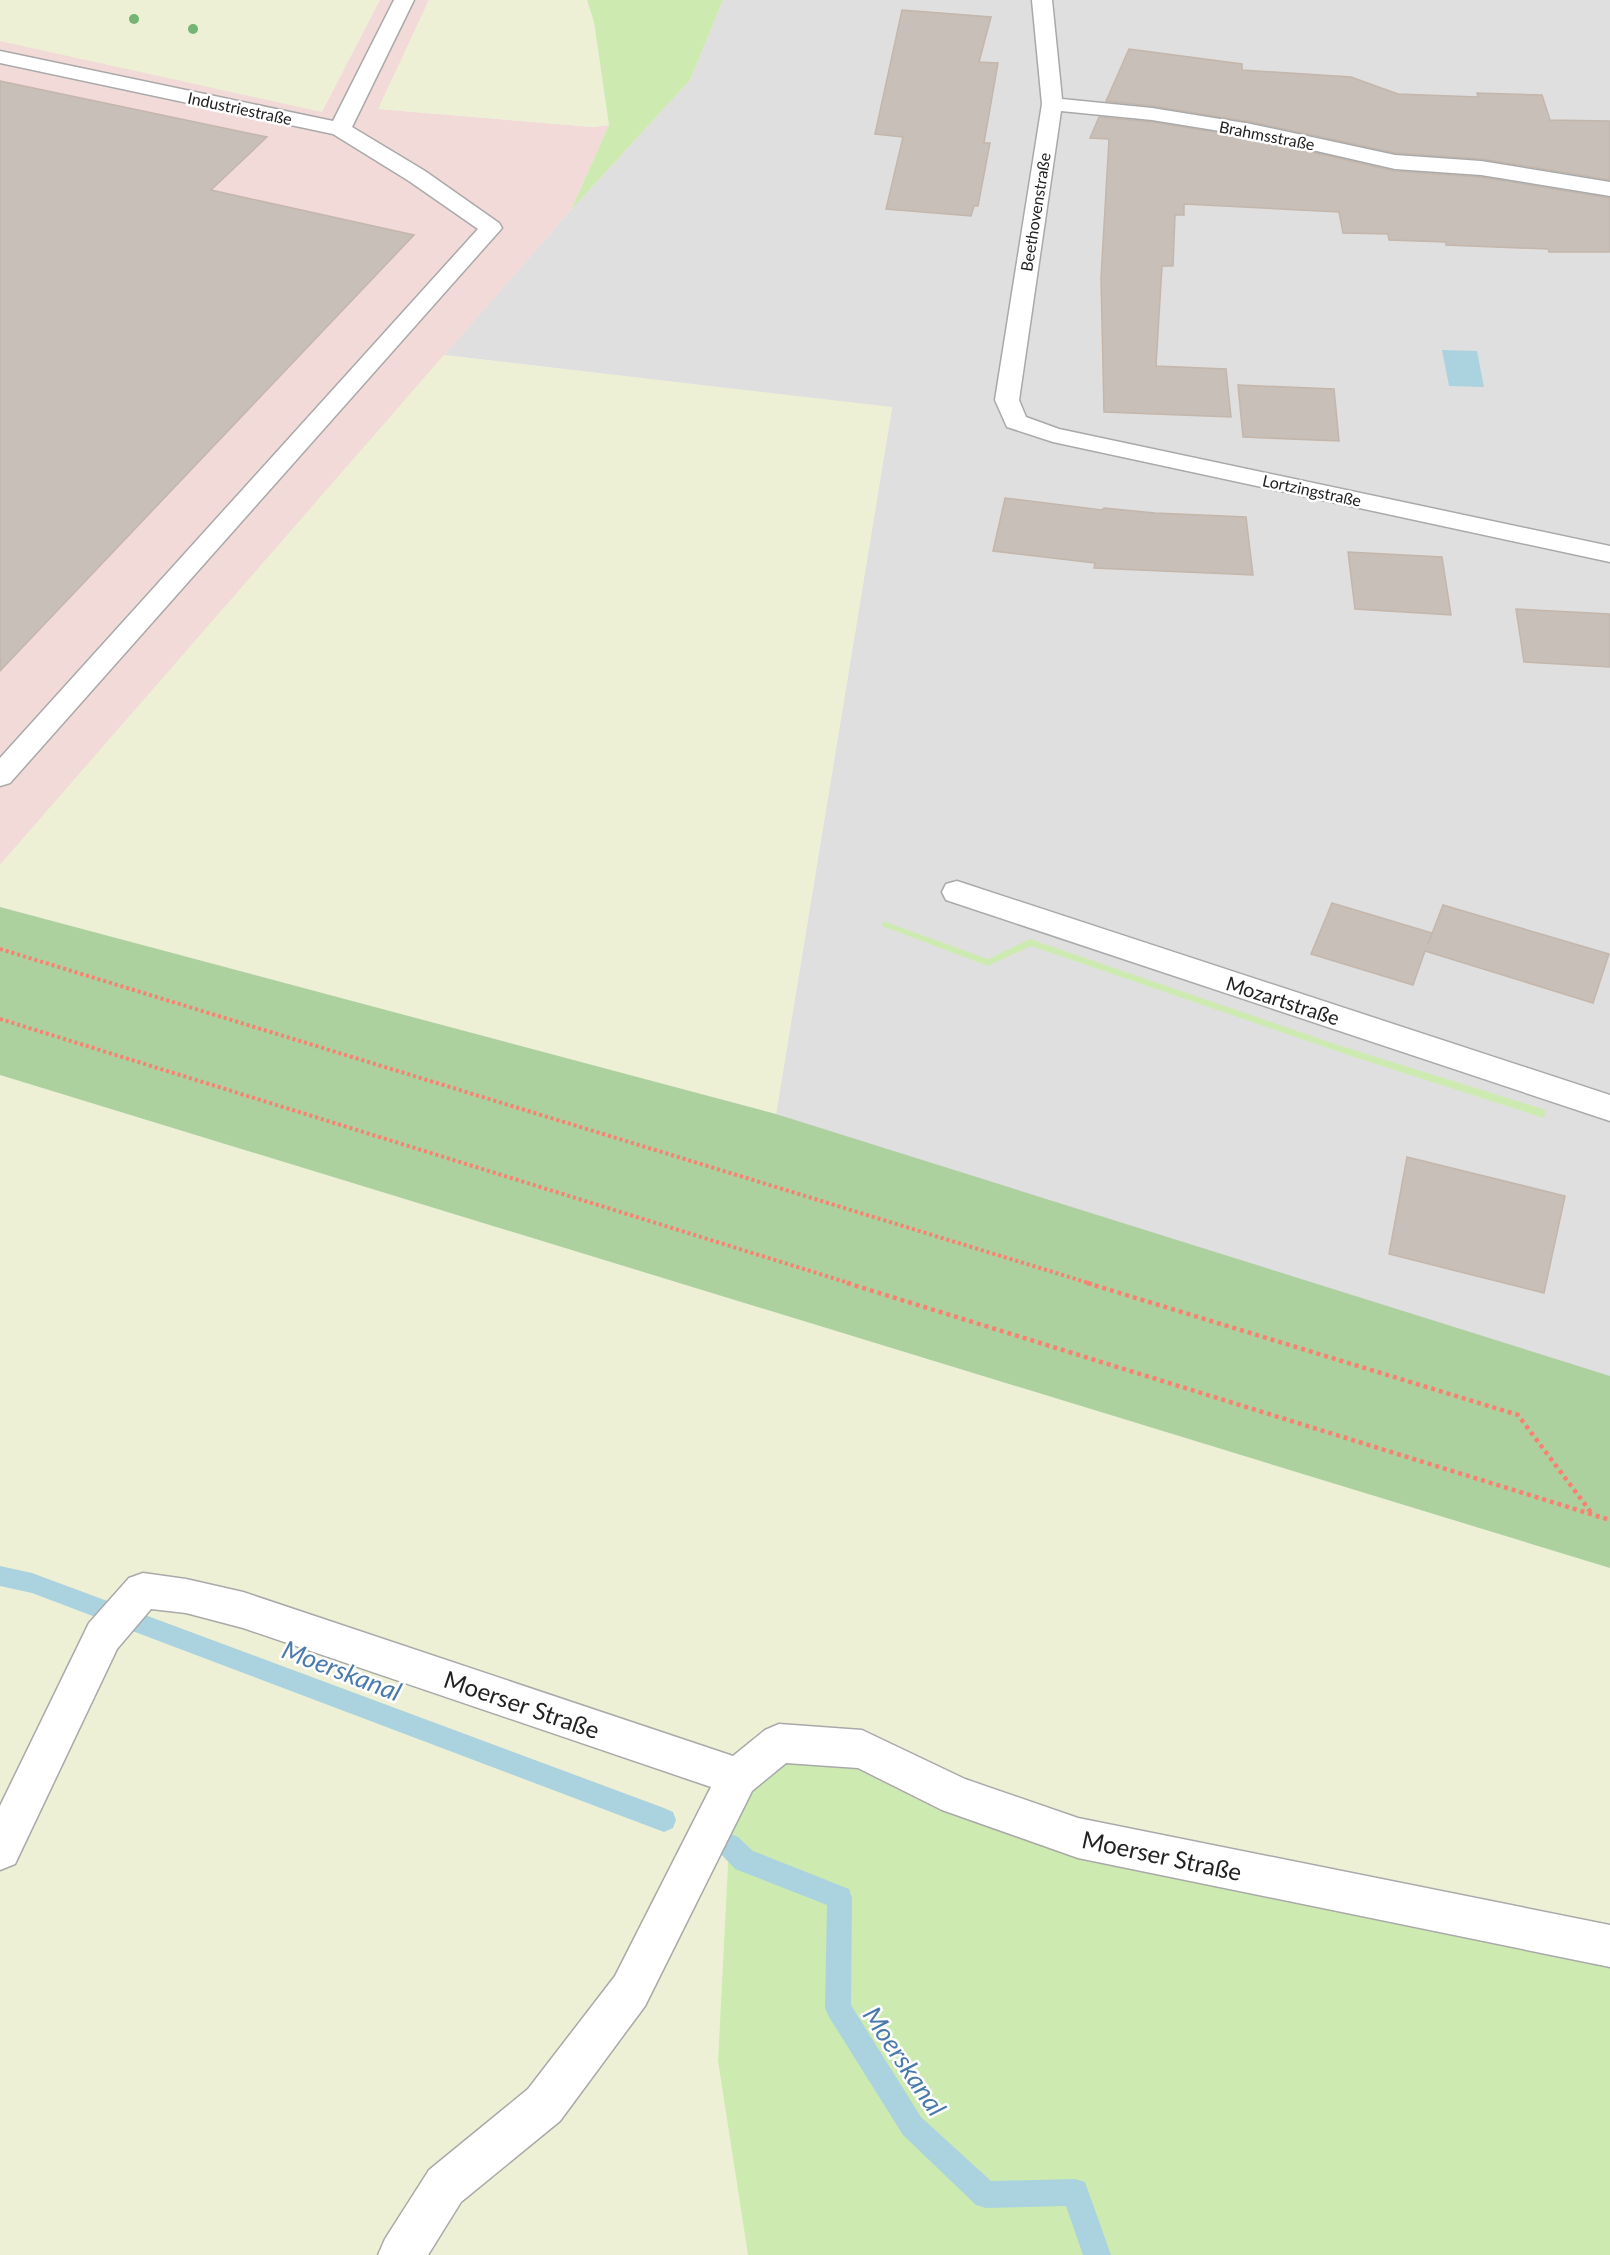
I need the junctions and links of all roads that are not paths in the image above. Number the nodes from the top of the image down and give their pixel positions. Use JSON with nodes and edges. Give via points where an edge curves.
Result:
{"nodes":[{"id":1,"x":404,"y":0,"type":"edge"},
{"id":2,"x":1042,"y":0,"type":"edge"},
{"id":3,"x":0,"y":57,"type":"edge"},
{"id":4,"x":1052,"y":104,"type":"junction"},
{"id":5,"x":339,"y":129,"type":"junction"},
{"id":6,"x":1610,"y":189,"type":"edge"},
{"id":7,"x":1016,"y":422,"type":"joint"},
{"id":8,"x":1610,"y":554,"type":"edge"},
{"id":9,"x":0,"y":776,"type":"edge"},
{"id":10,"x":957,"y":892,"type":"dead end"},
{"id":11,"x":1610,"y":1108,"type":"edge"},
{"id":12,"x":738,"y":1777,"type":"junction"},
{"id":13,"x":0,"y":1850,"type":"edge"},
{"id":14,"x":1610,"y":1946,"type":"edge"},
{"id":15,"x":401,"y":2255,"type":"edge"}],
"edges":[{"from":1,"to":5,"type":"street"},
{"from":2,"to":4,"type":"street","name":"Beethovenstraße"},
{"from":3,"to":5,"type":"street","name":"Industriestraße"},
{"from":4,"to":6,"type":"street","name":"Brahmsstraße","via":[[1152,114],[1251,130],[1395,162],[1481,168]]},
{"from":4,"to":7,"type":"street","name":"Beethovenstraße","via":[[1007,400]]},
{"from":5,"to":9,"type":"street","name":"Industriestraße","via":[[417,176],[491,228]]},
{"from":7,"to":8,"type":"street","name":"Lortzingstraße","via":[[1053,435]]},
{"from":10,"to":11,"type":"street","name":"Mozartstraße"},
{"from":12,"to":13,"type":"street","name":"Moerser Straße","via":[[243,1610],[143,1590],[103,1636]]},
{"from":12,"to":14,"type":"street","name":"Moerser Straße","via":[[779,1743],[862,1749],[956,1796],[1078,1838]]},
{"from":12,"to":15,"type":"street","name":"Moerser Straße","via":[[630,1991],[544,2105],[445,2186]]}]}
